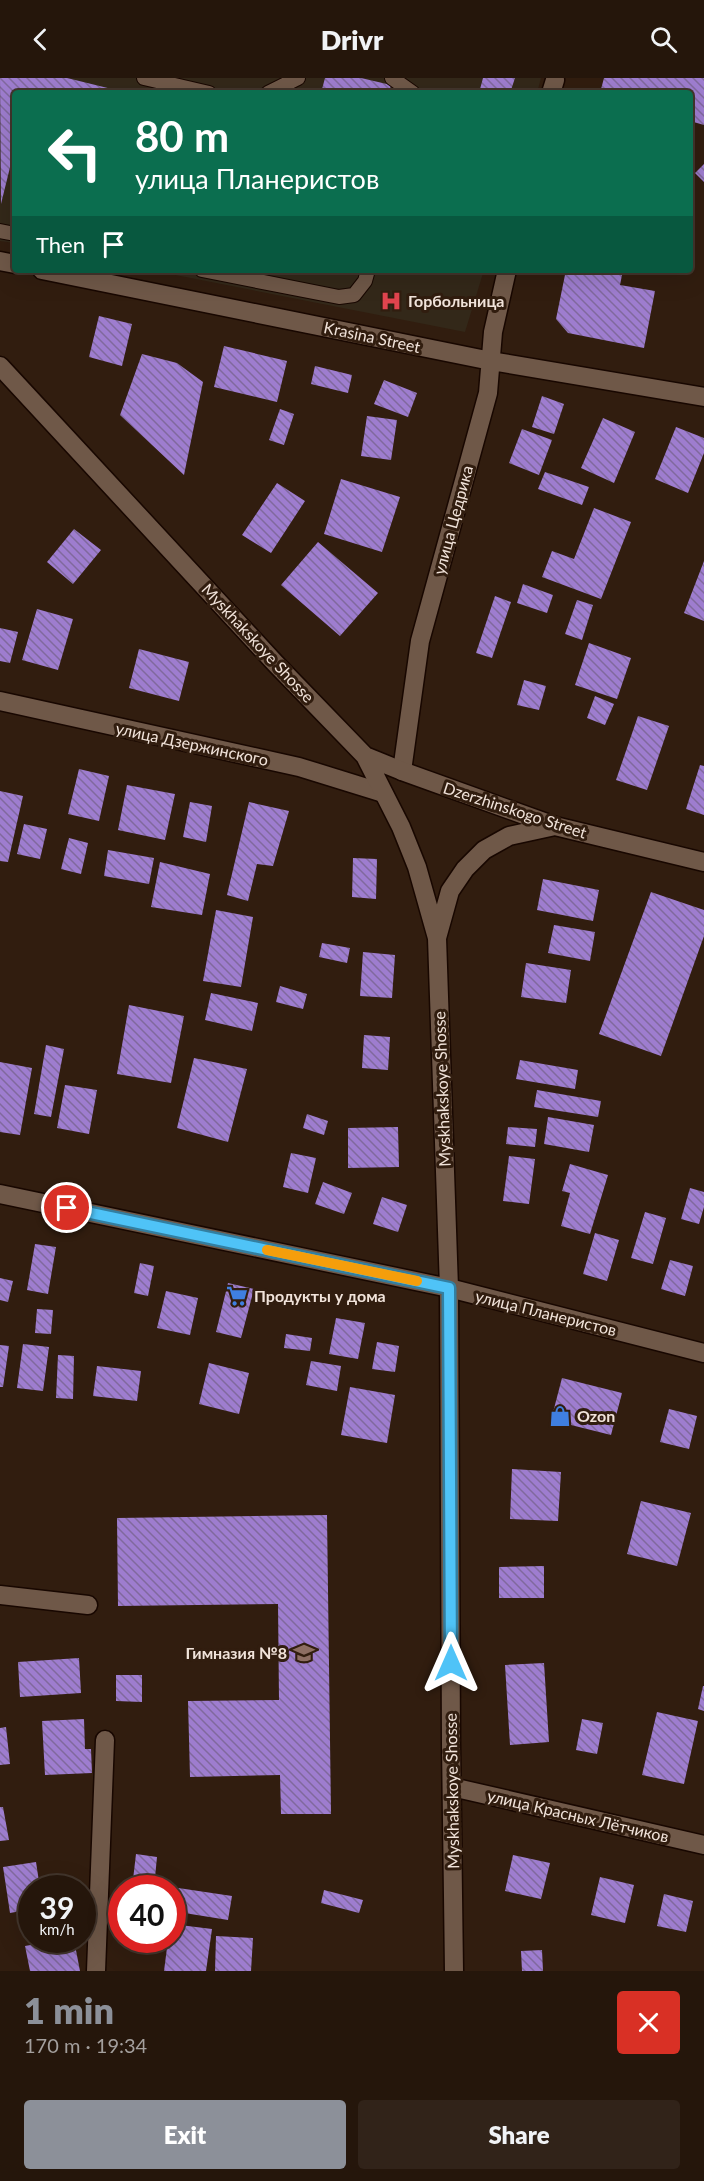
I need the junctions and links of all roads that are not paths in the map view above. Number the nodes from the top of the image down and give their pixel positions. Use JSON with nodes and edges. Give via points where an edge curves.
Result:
{"nodes":[{"id":1,"x":144,"y":78,"type":"edge"},
{"id":2,"x":298,"y":78,"type":"edge"},
{"id":3,"x":392,"y":78,"type":"edge"},
{"id":4,"x":196,"y":90,"type":"edge"},
{"id":5,"x":274,"y":90,"type":"edge"},
{"id":6,"x":409,"y":90,"type":"edge"},
{"id":7,"x":57,"y":273,"type":"edge"},
{"id":8,"x":217,"y":273,"type":"edge"},
{"id":9,"x":367,"y":273,"type":"edge"},
{"id":10,"x":506,"y":273,"type":"edge"},
{"id":11,"x":491,"y":361,"type":"junction"},
{"id":12,"x":0,"y":366,"type":"edge"},
{"id":13,"x":704,"y":397,"type":"edge"},
{"id":14,"x":0,"y":701,"type":"edge"},
{"id":15,"x":365,"y":756,"type":"junction"},
{"id":16,"x":402,"y":771,"type":"junction"},
{"id":17,"x":383,"y":792,"type":"junction"},
{"id":18,"x":555,"y":826,"type":"junction"},
{"id":19,"x":704,"y":862,"type":"edge"},
{"id":20,"x":437,"y":938,"type":"junction"},
{"id":21,"x":0,"y":1194,"type":"edge"},
{"id":22,"x":449,"y":1288,"type":"junction"},
{"id":23,"x":704,"y":1353,"type":"edge"},
{"id":24,"x":0,"y":1594,"type":"edge"},
{"id":25,"x":88,"y":1605,"type":"dead end"},
{"id":26,"x":105,"y":1740,"type":"dead end"},
{"id":27,"x":452,"y":1787,"type":"junction"},
{"id":28,"x":704,"y":1845,"type":"edge"},
{"id":29,"x":96,"y":1971,"type":"edge"},
{"id":30,"x":454,"y":1971,"type":"edge"}],
"edges":[{"from":1,"to":4,"type":"lane"},
{"from":2,"to":5,"type":"lane"},
{"from":3,"to":6,"type":"lane"},
{"from":7,"to":11,"type":"street","name":"Krasina Street"},
{"from":8,"to":9,"type":"lane","via":[[339,297],[354,295]]},
{"from":10,"to":11,"type":"street","name":"улица Цедрика","via":[[493,332]]},
{"from":11,"to":13,"type":"street","name":"Krasina Street"},
{"from":11,"to":16,"type":"street","name":"улица Цедрика","via":[[488,393],[420,641]]},
{"from":12,"to":15,"type":"street","name":"Myskhakskoye Shosse"},
{"from":14,"to":17,"type":"street","name":"улица Дзержинского","via":[[299,767]]},
{"from":15,"to":16,"type":"street","name":"Dzerzhinskogo Street"},
{"from":15,"to":17,"type":"street","name":"Myskhakskoye Shosse"},
{"from":16,"to":18,"type":"street","name":"Dzerzhinskogo Street"},
{"from":17,"to":20,"type":"street","name":"Myskhakskoye Shosse","via":[[417,867]]},
{"from":18,"to":19,"type":"street","name":"Dzerzhinskogo Street"},
{"from":18,"to":20,"type":"street","via":[[509,836],[484,850],[450,891]]},
{"from":20,"to":22,"type":"street","name":"Myskhakskoye Shosse"},
{"from":21,"to":22,"type":"street","name":"улица Планеристов"},
{"from":22,"to":23,"type":"street","name":"улица Планеристов"},
{"from":22,"to":27,"type":"street","name":"Myskhakskoye Shosse"},
{"from":24,"to":25,"type":"street"},
{"from":26,"to":29,"type":"street"},
{"from":27,"to":28,"type":"street","name":"улица Красных Лётчиков"},
{"from":27,"to":30,"type":"street","name":"Myskhakskoye Shosse"}]}
